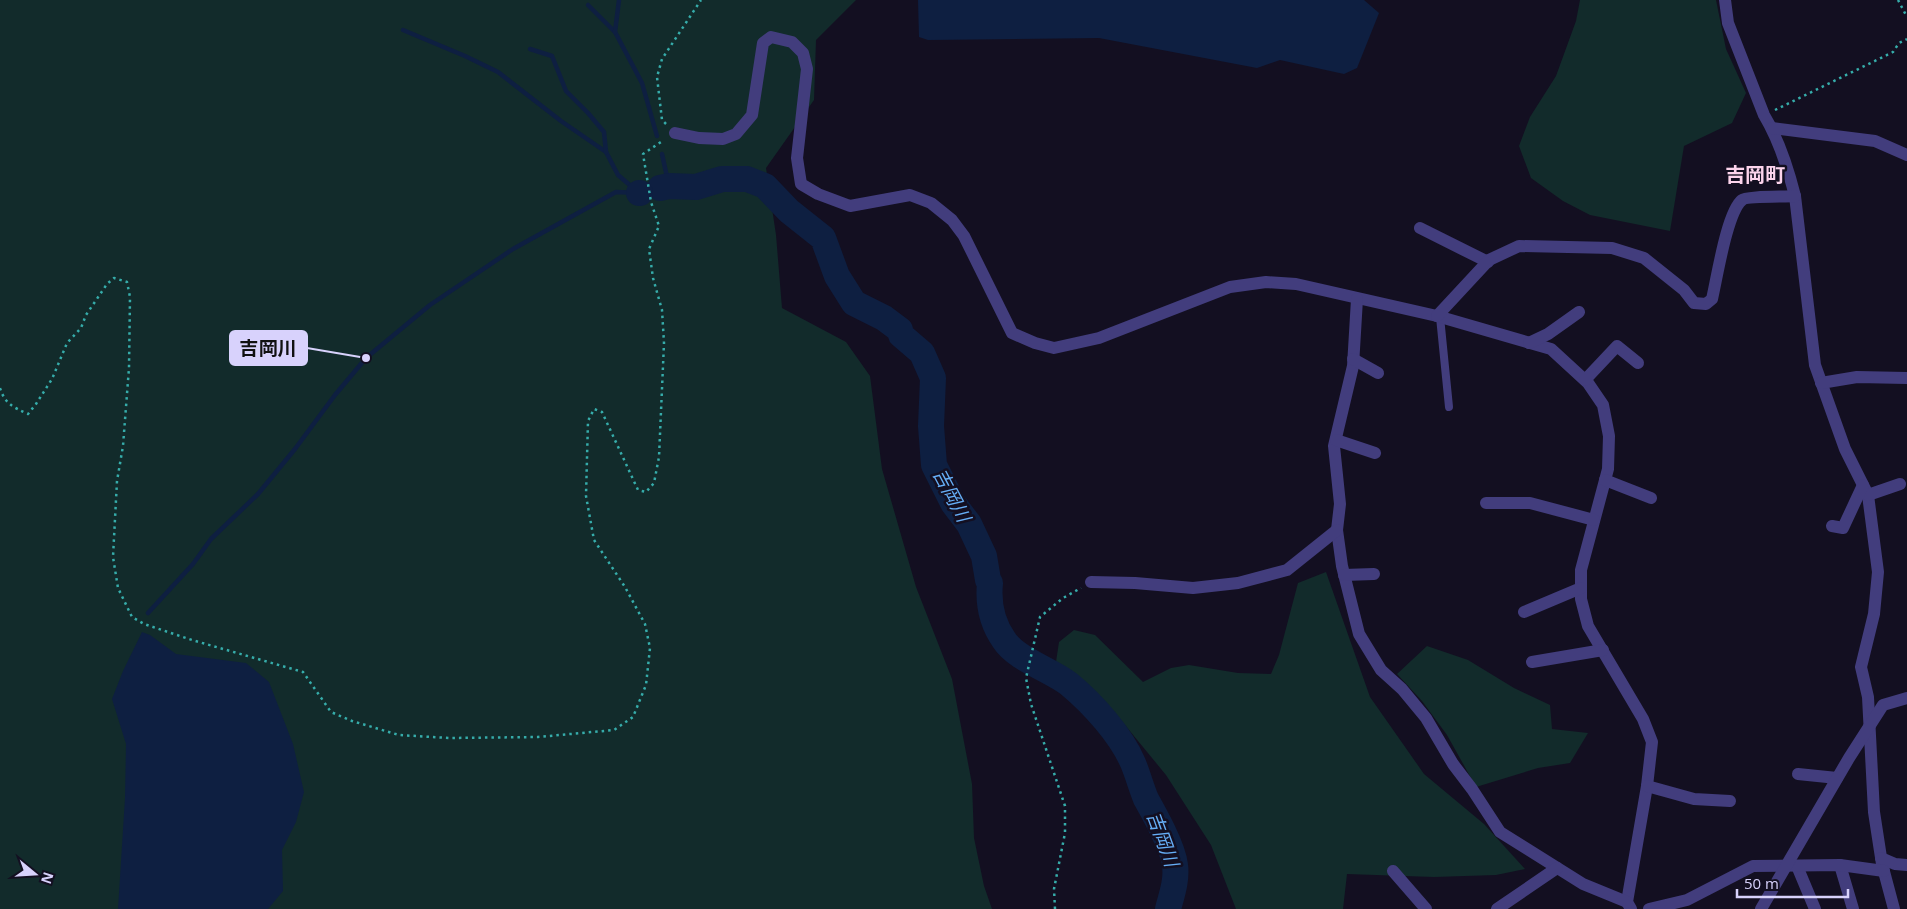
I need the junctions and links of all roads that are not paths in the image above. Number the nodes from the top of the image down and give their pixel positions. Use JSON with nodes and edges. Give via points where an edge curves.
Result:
{"nodes":[{"id":1,"x":1724,"y":0,"type":"edge"},
{"id":2,"x":1772,"y":128,"type":"junction"},
{"id":3,"x":675,"y":133,"type":"road end"},
{"id":4,"x":1907,"y":154,"type":"edge"},
{"id":5,"x":1795,"y":196,"type":"junction"},
{"id":6,"x":1420,"y":228,"type":"dead end"},
{"id":7,"x":1488,"y":262,"type":"junction"},
{"id":8,"x":1357,"y":299,"type":"junction"},
{"id":9,"x":1579,"y":312,"type":"dead end"},
{"id":10,"x":1438,"y":317,"type":"junction"},
{"id":11,"x":1529,"y":343,"type":"junction"},
{"id":12,"x":1353,"y":359,"type":"junction"},
{"id":13,"x":1638,"y":363,"type":"dead end"},
{"id":14,"x":1378,"y":373,"type":"dead end"},
{"id":15,"x":1907,"y":378,"type":"edge"},
{"id":16,"x":1585,"y":380,"type":"junction"},
{"id":17,"x":1821,"y":383,"type":"junction"},
{"id":18,"x":1449,"y":407,"type":"dead end"},
{"id":19,"x":1336,"y":440,"type":"junction"},
{"id":20,"x":1374,"y":453,"type":"dead end"},
{"id":21,"x":1605,"y":480,"type":"junction"},
{"id":22,"x":1900,"y":484,"type":"dead end"},
{"id":23,"x":1865,"y":490,"type":"junction"},
{"id":24,"x":1650,"y":498,"type":"dead end"},
{"id":25,"x":1486,"y":503,"type":"dead end"},
{"id":26,"x":1594,"y":520,"type":"junction"},
{"id":27,"x":1832,"y":526,"type":"dead end"},
{"id":28,"x":1337,"y":530,"type":"junction"},
{"id":29,"x":1374,"y":574,"type":"dead end"},
{"id":30,"x":1344,"y":575,"type":"junction"},
{"id":31,"x":1091,"y":582,"type":"road end"},
{"id":32,"x":1581,"y":588,"type":"junction"},
{"id":33,"x":1524,"y":612,"type":"dead end"},
{"id":34,"x":1603,"y":650,"type":"junction"},
{"id":35,"x":1532,"y":662,"type":"dead end"},
{"id":36,"x":1907,"y":698,"type":"edge"},
{"id":37,"x":1870,"y":723,"type":"junction"},
{"id":38,"x":1798,"y":774,"type":"dead end"},
{"id":39,"x":1837,"y":778,"type":"junction"},
{"id":40,"x":1647,"y":786,"type":"junction"},
{"id":41,"x":1730,"y":801,"type":"dead end"},
{"id":42,"x":1883,"y":864,"type":"junction"},
{"id":43,"x":1840,"y":865,"type":"junction"},
{"id":44,"x":1907,"y":865,"type":"edge"},
{"id":45,"x":1791,"y":866,"type":"junction"},
{"id":46,"x":1557,"y":868,"type":"junction"},
{"id":47,"x":1393,"y":871,"type":"dead end"},
{"id":48,"x":1768,"y":903,"type":"edge"},
{"id":49,"x":1629,"y":905,"type":"edge"},
{"id":50,"x":1426,"y":909,"type":"edge"},
{"id":51,"x":1497,"y":909,"type":"edge"},
{"id":52,"x":1649,"y":909,"type":"edge"},
{"id":53,"x":1761,"y":909,"type":"edge"},
{"id":54,"x":1815,"y":909,"type":"edge"},
{"id":55,"x":1853,"y":909,"type":"edge"},
{"id":56,"x":1894,"y":909,"type":"edge"}],
"edges":[{"from":1,"to":2,"type":"street","via":[[1728,23]]},
{"from":2,"to":4,"type":"street","via":[[1875,141]]},
{"from":2,"to":5,"type":"street"},
{"from":3,"to":8,"type":"street","via":[[723,139],[736,134],[752,115],[763,43],[770,37],[792,42],[803,53],[807,69],[797,158],[801,184],[850,206],[910,195],[931,203],[952,220],[964,236],[1012,333],[1054,348],[1099,338],[1230,287],[1266,282],[1296,284]]},
{"from":5,"to":7,"type":"street","via":[[1751,196],[1742,200],[1730,220],[1712,299],[1706,304],[1694,303],[1684,290],[1644,258],[1612,248],[1519,246]]},
{"from":5,"to":17,"type":"street","via":[[1815,365]]},
{"from":6,"to":7,"type":"street"},
{"from":7,"to":10,"type":"street"},
{"from":8,"to":10,"type":"street"},
{"from":8,"to":12,"type":"street"},
{"from":9,"to":11,"type":"street"},
{"from":10,"to":11,"type":"street"},
{"from":10,"to":18,"type":"lane"},
{"from":11,"to":16,"type":"street","via":[[1551,349]]},
{"from":12,"to":14,"type":"street"},
{"from":12,"to":19,"type":"street"},
{"from":13,"to":16,"type":"street","via":[[1617,346]]},
{"from":15,"to":17,"type":"street","via":[[1857,377]]},
{"from":16,"to":21,"type":"street","via":[[1603,405],[1609,436]]},
{"from":17,"to":23,"type":"street","via":[[1845,449]]},
{"from":19,"to":20,"type":"street"},
{"from":19,"to":28,"type":"street","via":[[1340,504]]},
{"from":21,"to":24,"type":"street"},
{"from":21,"to":26,"type":"street"},
{"from":22,"to":23,"type":"street"},
{"from":23,"to":27,"type":"street","via":[[1843,528]]},
{"from":23,"to":37,"type":"street","via":[[1878,572],[1874,614],[1861,666]]},
{"from":25,"to":26,"type":"street","via":[[1530,503]]},
{"from":26,"to":32,"type":"street","via":[[1581,570]]},
{"from":28,"to":30,"type":"street"},
{"from":28,"to":31,"type":"street","via":[[1287,570],[1238,583],[1193,588]]},
{"from":29,"to":30,"type":"street"},
{"from":30,"to":46,"type":"street","via":[[1359,634],[1382,670],[1426,718],[1500,832]]},
{"from":32,"to":33,"type":"street"},
{"from":32,"to":34,"type":"street","via":[[1588,626]]},
{"from":34,"to":35,"type":"street"},
{"from":34,"to":40,"type":"street","via":[[1643,719],[1652,742]]},
{"from":36,"to":37,"type":"street","via":[[1883,705]]},
{"from":37,"to":39,"type":"street"},
{"from":37,"to":42,"type":"street","via":[[1874,812]]},
{"from":38,"to":39,"type":"street"},
{"from":39,"to":45,"type":"street"},
{"from":40,"to":41,"type":"street","via":[[1694,799]]},
{"from":40,"to":49,"type":"street"},
{"from":42,"to":43,"type":"street"},
{"from":42,"to":44,"type":"street"},
{"from":42,"to":56,"type":"street"},
{"from":43,"to":45,"type":"street"},
{"from":43,"to":55,"type":"street"},
{"from":45,"to":48,"type":"street"},
{"from":45,"to":52,"type":"street","via":[[1754,866],[1687,900]]},
{"from":45,"to":54,"type":"street"},
{"from":46,"to":49,"type":"street"},
{"from":46,"to":51,"type":"street"},
{"from":47,"to":50,"type":"street"},
{"from":48,"to":53,"type":"street"}]}
